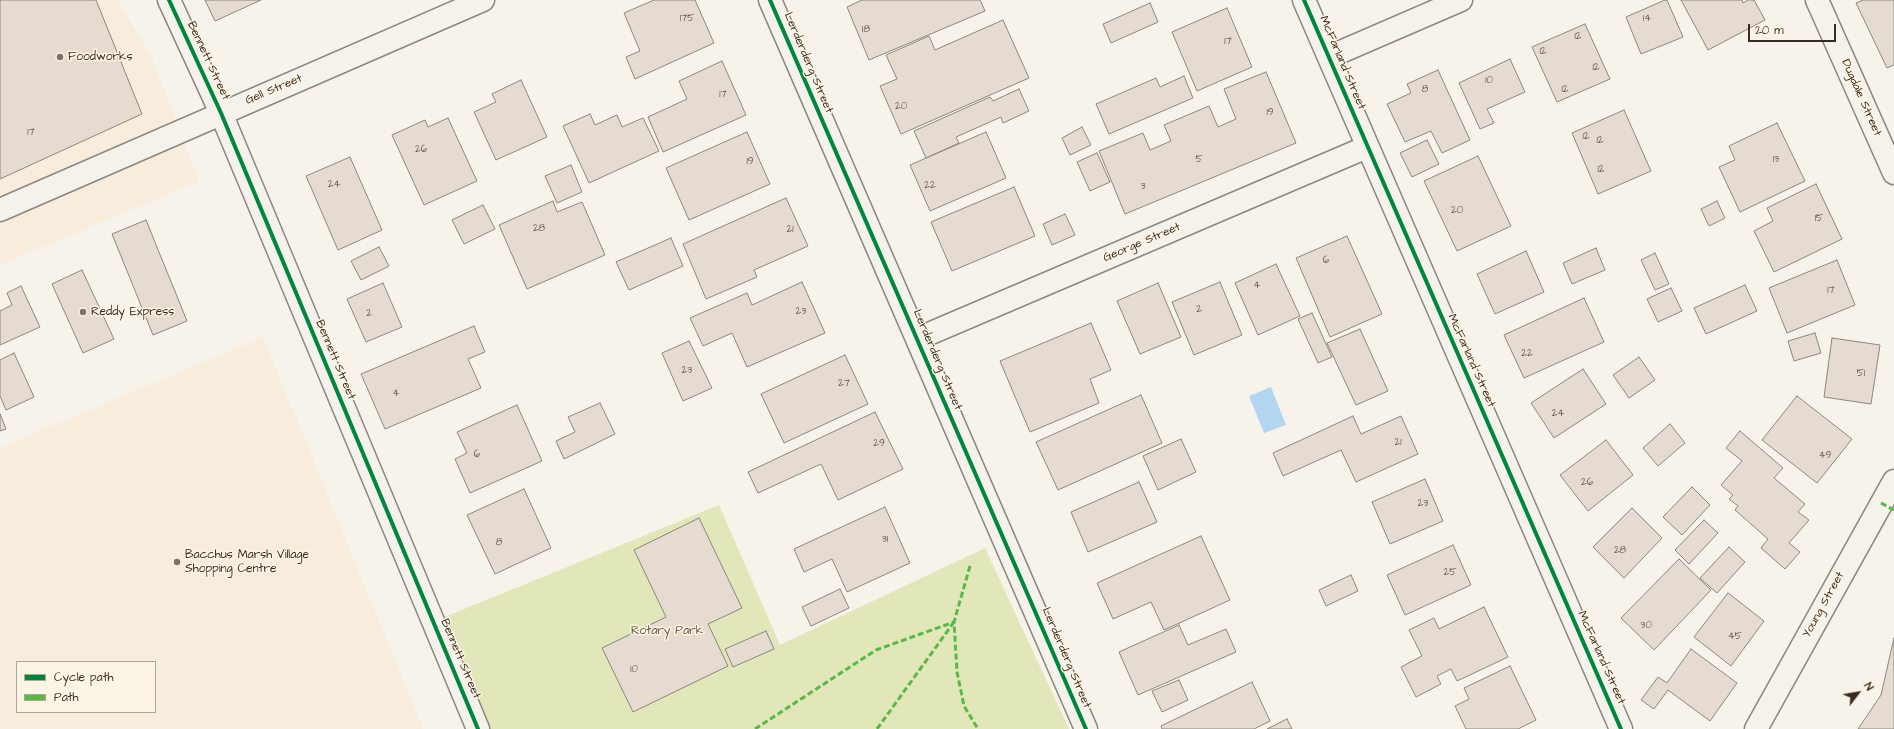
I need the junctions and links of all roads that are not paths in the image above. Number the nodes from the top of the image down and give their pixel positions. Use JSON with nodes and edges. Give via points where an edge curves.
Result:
{"nodes":[{"id":1,"x":169,"y":0,"type":"edge"},
{"id":2,"x":483,"y":0,"type":"edge"},
{"id":3,"x":770,"y":0,"type":"edge"},
{"id":4,"x":1304,"y":0,"type":"edge"},
{"id":5,"x":1461,"y":0,"type":"edge"},
{"id":6,"x":1817,"y":0,"type":"edge"},
{"id":7,"x":1329,"y":57,"type":"junction"},
{"id":8,"x":221,"y":113,"type":"junction"},
{"id":9,"x":1367,"y":147,"type":"junction"},
{"id":10,"x":1894,"y":173,"type":"edge"},
{"id":11,"x":0,"y":210,"type":"edge"},
{"id":12,"x":917,"y":339,"type":"junction"},
{"id":13,"x":1894,"y":481,"type":"edge"},
{"id":14,"x":478,"y":729,"type":"edge"},
{"id":15,"x":1086,"y":729,"type":"edge"},
{"id":16,"x":1621,"y":729,"type":"edge"},
{"id":17,"x":1756,"y":729,"type":"edge"}],
"edges":[{"from":1,"to":8,"type":"street","name":"Bennett Street"},
{"from":2,"to":8,"type":"street","name":"Gell Street"},
{"from":3,"to":12,"type":"street","name":"Lerderderg Street"},
{"from":4,"to":7,"type":"street","name":"McFarland Street"},
{"from":5,"to":7,"type":"street"},
{"from":6,"to":10,"type":"street","name":"Dugdale Street"},
{"from":7,"to":9,"type":"street","name":"McFarland Street"},
{"from":8,"to":11,"type":"street","name":"Gell Street"},
{"from":8,"to":14,"type":"street","name":"Bennett Street"},
{"from":9,"to":12,"type":"street","name":"George Street"},
{"from":9,"to":16,"type":"street","name":"McFarland Street"},
{"from":12,"to":15,"type":"street","name":"Lerderderg Street"},
{"from":13,"to":17,"type":"street","name":"Young Street"}]}
